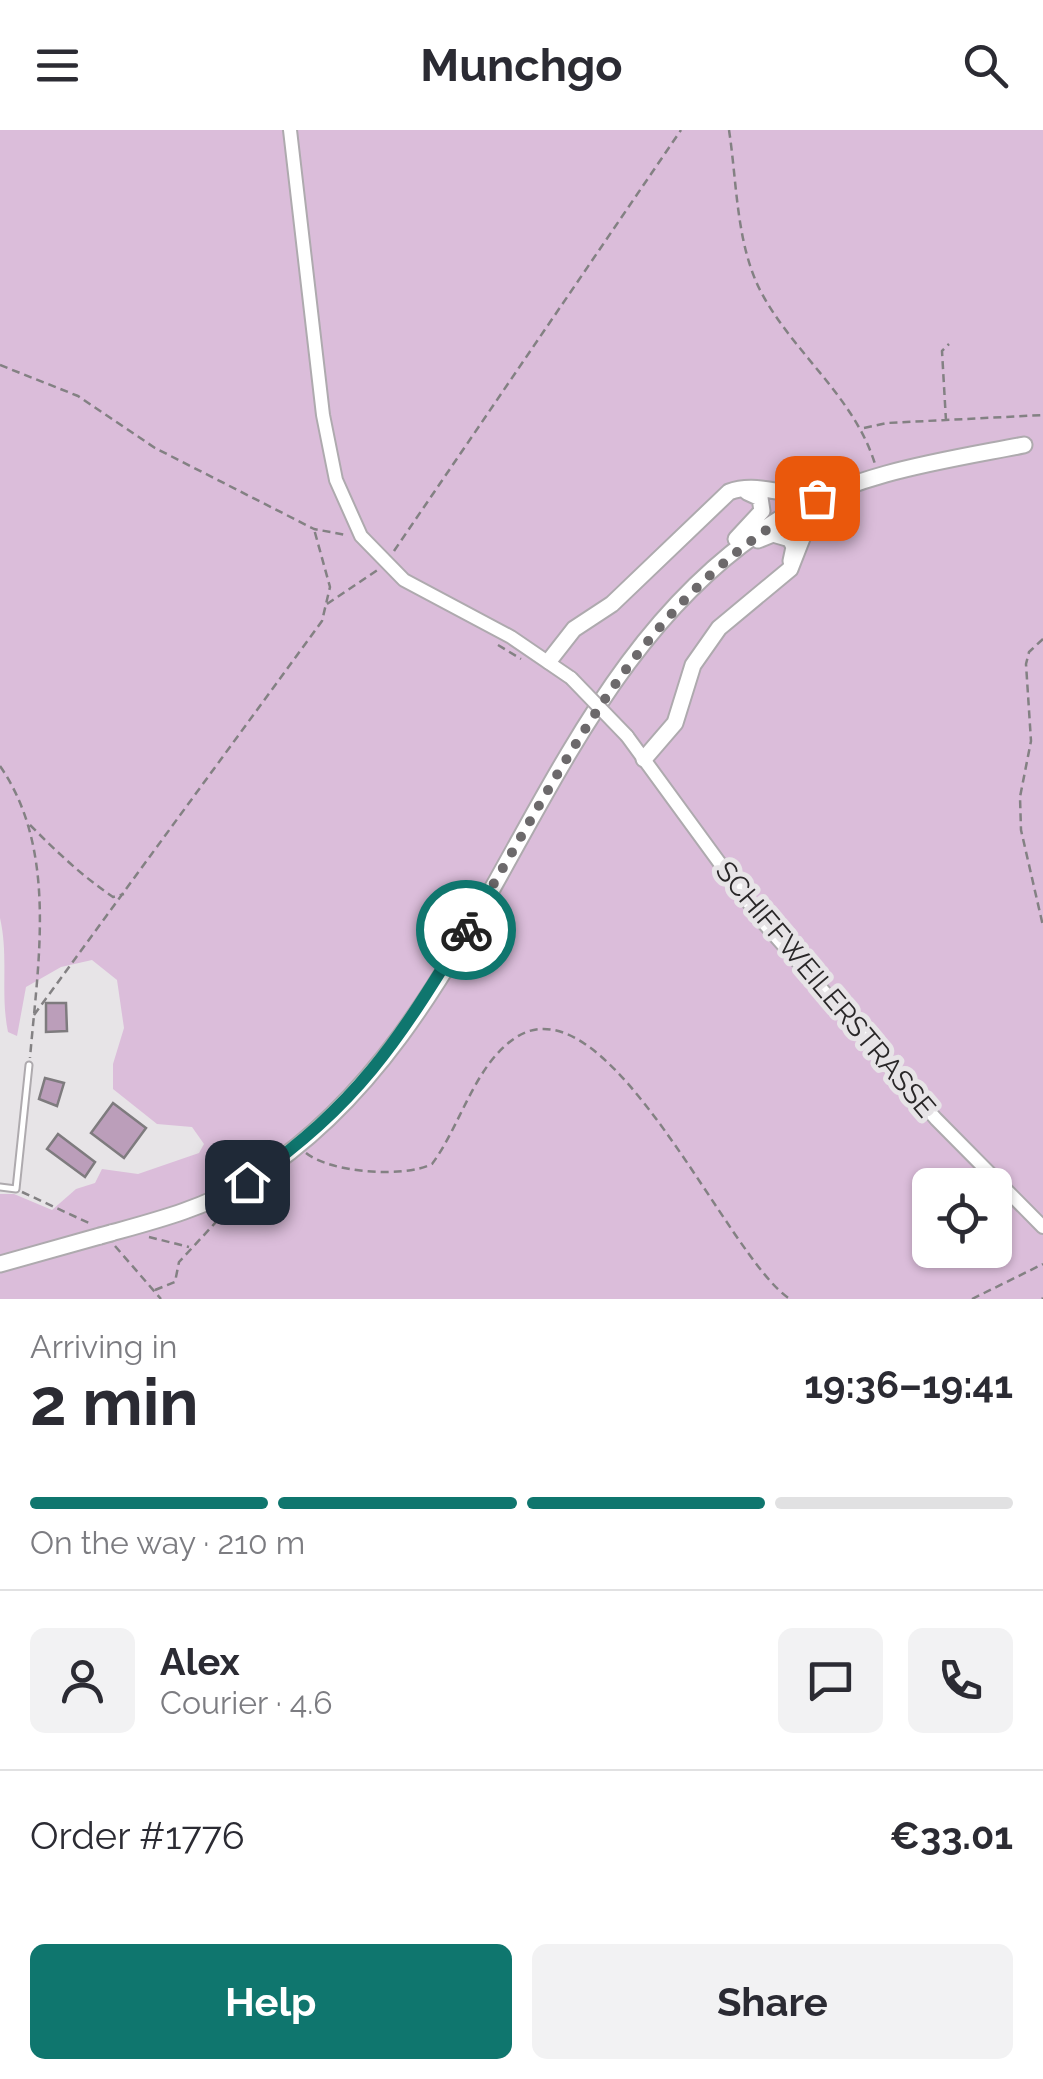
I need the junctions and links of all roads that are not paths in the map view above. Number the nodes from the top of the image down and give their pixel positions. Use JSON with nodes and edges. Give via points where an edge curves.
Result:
{"nodes":[{"id":1,"x":290,"y":130,"type":"edge"},
{"id":2,"x":1043,"y":443,"type":"edge"},
{"id":3,"x":1024,"y":445,"type":"junction"},
{"id":4,"x":948,"y":460,"type":"junction"},
{"id":5,"x":714,"y":504,"type":"junction"},
{"id":6,"x":699,"y":583,"type":"junction"},
{"id":7,"x":765,"y":589,"type":"junction"},
{"id":8,"x":662,"y":619,"type":"junction"},
{"id":9,"x":548,"y":661,"type":"junction"},
{"id":10,"x":644,"y":759,"type":"junction"},
{"id":11,"x":29,"y":1065,"type":"road end"},
{"id":12,"x":0,"y":1187,"type":"edge"},
{"id":13,"x":1043,"y":1228,"type":"edge"},
{"id":14,"x":0,"y":1264,"type":"edge"}],
"edges":[{"from":1,"to":9,"type":"street","name":"SCHIFFWEILERSTRASSE","via":[[322,415],[336,480],[361,536],[382,567]]},
{"from":2,"to":3,"type":"main road"},
{"from":3,"to":4,"type":"main road"},
{"from":3,"to":5,"type":"main road","via":[[876,467],[798,496],[740,488]]},
{"from":4,"to":6,"type":"main road","via":[[817,498]]},
{"from":4,"to":7,"type":"main road","via":[[818,510],[790,570]]},
{"from":5,"to":8,"type":"main road","via":[[750,492],[760,498],[762,511]]},
{"from":5,"to":9,"type":"main road","via":[[612,604],[574,629]]},
{"from":6,"to":7,"type":"main road","via":[[761,538],[782,535],[794,547],[793,558]]},
{"from":6,"to":8,"type":"main road"},
{"from":7,"to":10,"type":"main road","via":[[718,628],[693,666],[675,723]]},
{"from":8,"to":14,"type":"main road","via":[[615,682],[394,1047],[304,1149],[214,1201]]},
{"from":9,"to":10,"type":"street","name":"SCHIFFWEILERSTRASSE","bridge":true},
{"from":10,"to":13,"type":"street","name":"SCHIFFWEILERSTRASSE","via":[[762,921],[936,1120]]},
{"from":11,"to":12,"type":"lane","via":[[16,1189]]}]}
